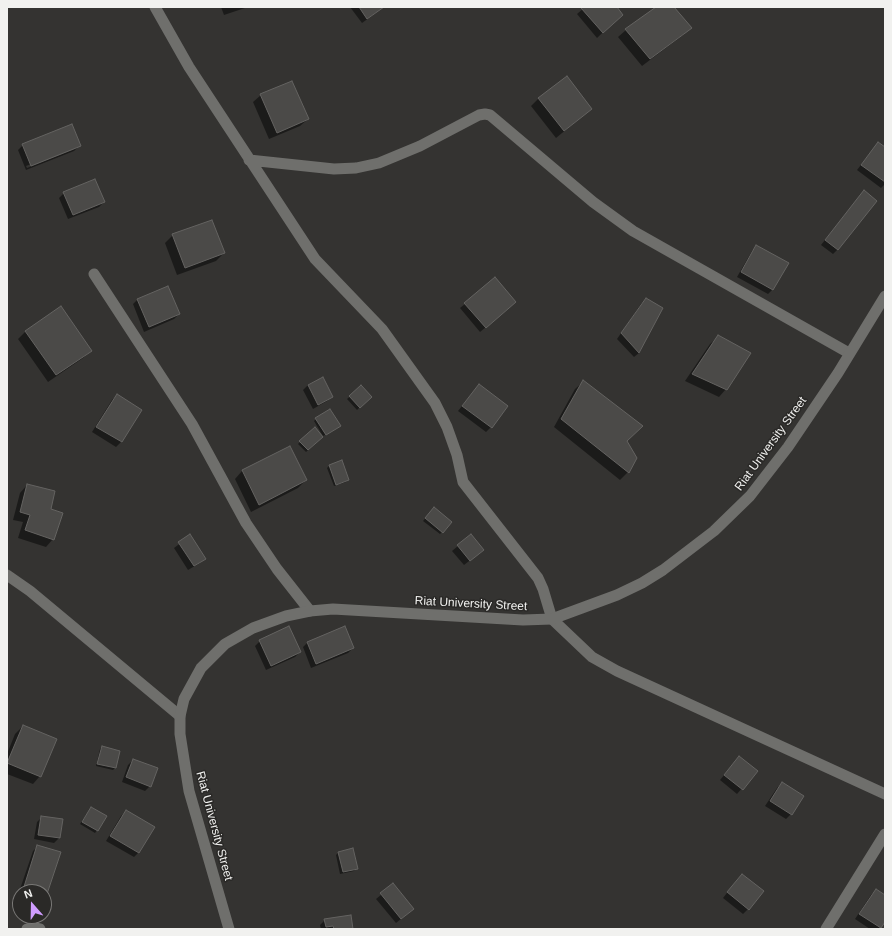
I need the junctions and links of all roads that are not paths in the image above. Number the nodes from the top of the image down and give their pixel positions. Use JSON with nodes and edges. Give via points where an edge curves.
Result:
{"nodes":[{"id":1,"x":155,"y":7,"type":"edge"},
{"id":2,"x":249,"y":160,"type":"junction"},
{"id":3,"x":94,"y":274,"type":"dead end"},
{"id":4,"x":885,"y":296,"type":"edge"},
{"id":5,"x":849,"y":353,"type":"junction"},
{"id":6,"x":7,"y":575,"type":"edge"},
{"id":7,"x":310,"y":611,"type":"junction"},
{"id":8,"x":552,"y":619,"type":"junction"},
{"id":9,"x":180,"y":716,"type":"junction"},
{"id":10,"x":885,"y":794,"type":"edge"},
{"id":11,"x":885,"y":834,"type":"edge"},
{"id":12,"x":27,"y":929,"type":"edge"},
{"id":13,"x":40,"y":929,"type":"edge"},
{"id":14,"x":229,"y":929,"type":"edge"},
{"id":15,"x":826,"y":929,"type":"edge"}],
"edges":[{"from":1,"to":2,"type":"street","via":[[189,67]]},
{"from":2,"to":5,"type":"street","via":[[334,169],[379,164],[479,115],[490,115],[593,202],[633,232]]},
{"from":2,"to":8,"type":"street","via":[[315,259],[382,329],[435,403],[457,455],[462,482],[538,578]]},
{"from":3,"to":7,"type":"street","via":[[192,424],[246,523]]},
{"from":4,"to":5,"type":"street","name":"Riat University Street"},
{"from":5,"to":8,"type":"street","name":"Riat University Street","via":[[783,453],[750,496],[714,531],[642,583]]},
{"from":6,"to":9,"type":"street","via":[[30,591]]},
{"from":7,"to":8,"type":"street","name":"Riat University Street","via":[[333,609],[523,620]]},
{"from":7,"to":9,"type":"street","name":"Riat University Street","via":[[286,616],[253,628],[226,644],[201,668],[184,699]]},
{"from":8,"to":10,"type":"street","via":[[592,657],[617,671]]},
{"from":9,"to":14,"type":"street","name":"Riat University Street","via":[[180,734],[189,791]]},
{"from":11,"to":15,"type":"street"},
{"from":12,"to":13,"type":"street"}]}
